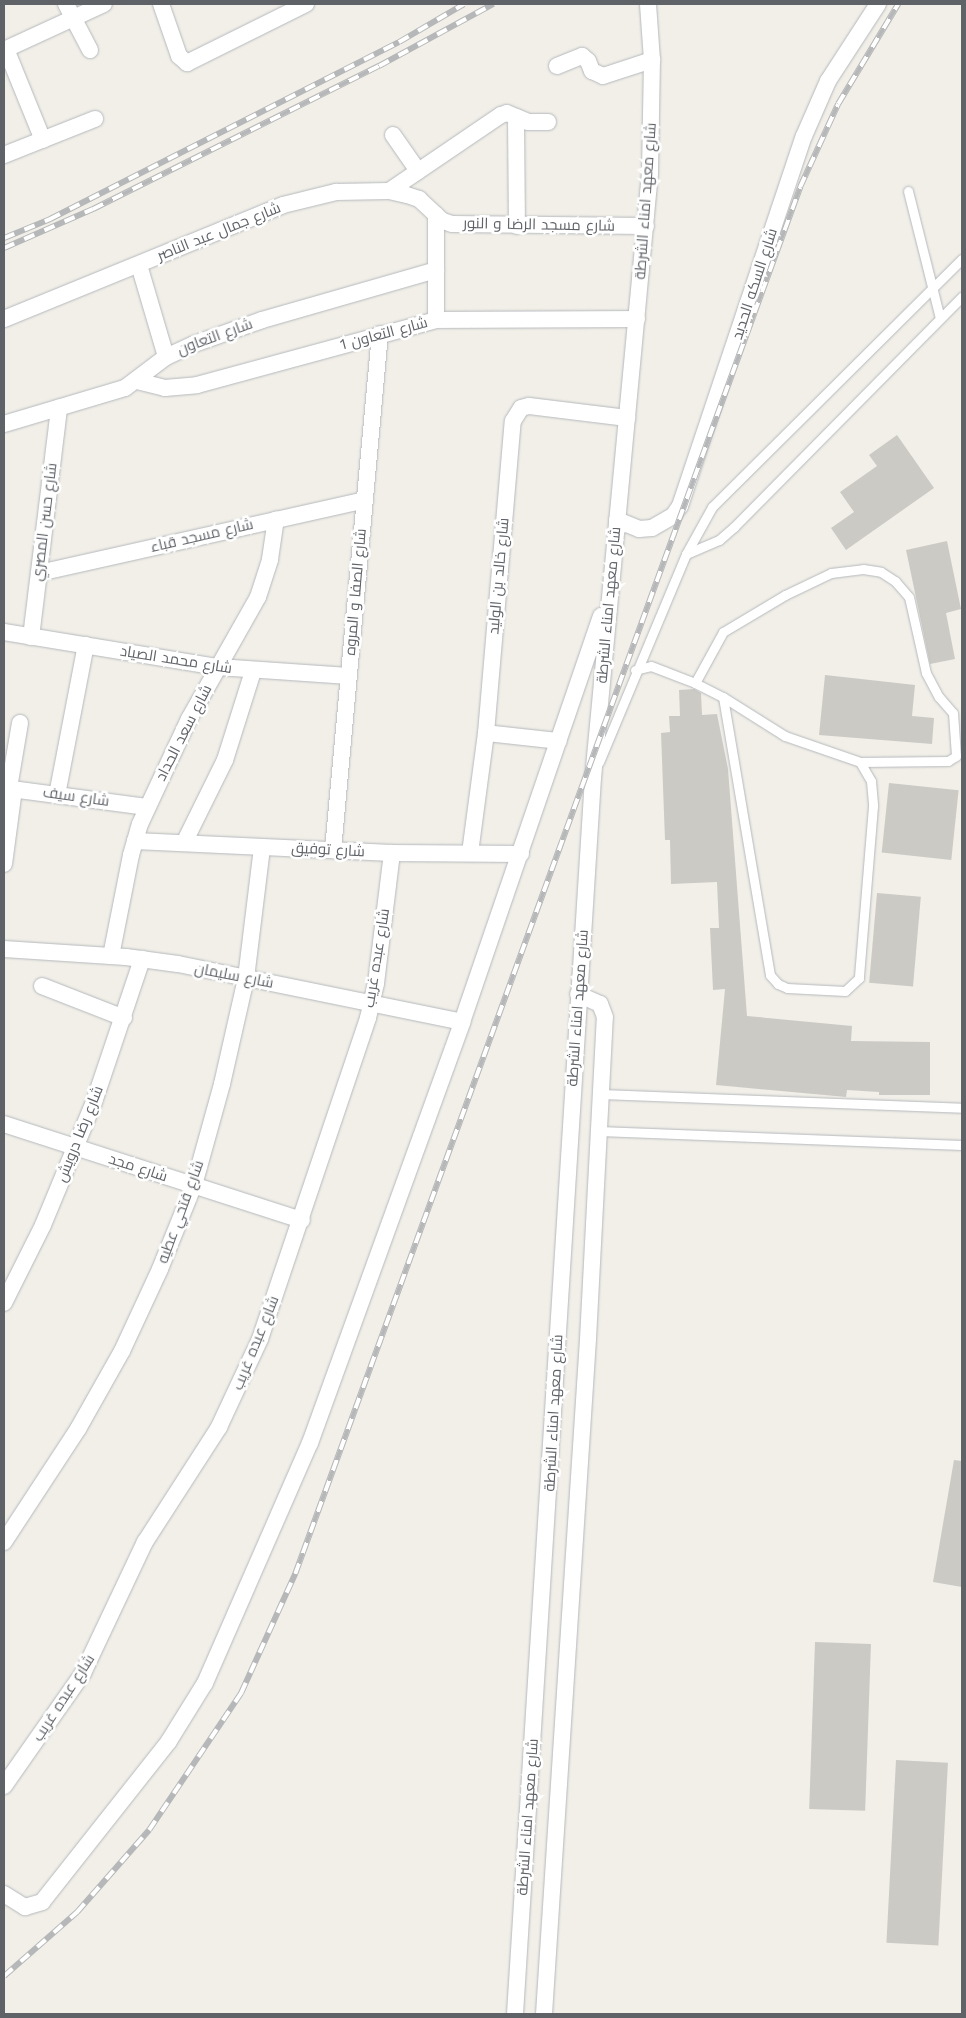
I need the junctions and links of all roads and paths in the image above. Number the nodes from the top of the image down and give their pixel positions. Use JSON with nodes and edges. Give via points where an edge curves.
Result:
{"nodes":[{"id":1,"x":104,"y":4,"type":"edge"},
{"id":2,"x":161,"y":4,"type":"edge"},
{"id":3,"x":306,"y":4,"type":"edge"},
{"id":4,"x":648,"y":4,"type":"edge"},
{"id":5,"x":878,"y":4,"type":"edge"},
{"id":6,"x":70,"y":11,"type":"edge"},
{"id":7,"x":6,"y":46,"type":"edge"},
{"id":8,"x":90,"y":50,"type":"dead end"},
{"id":9,"x":652,"y":60,"type":"junction"},
{"id":10,"x":557,"y":66,"type":"dead end"},
{"id":11,"x":516,"y":117,"type":"junction"},
{"id":12,"x":95,"y":119,"type":"dead end"},
{"id":13,"x":548,"y":122,"type":"dead end"},
{"id":14,"x":392,"y":135,"type":"dead end"},
{"id":15,"x":43,"y":140,"type":"junction"},
{"id":16,"x":4,"y":155,"type":"edge"},
{"id":17,"x":418,"y":172,"type":"junction"},
{"id":18,"x":389,"y":191,"type":"junction"},
{"id":19,"x":908,"y":191,"type":"dead end"},
{"id":20,"x":436,"y":214,"type":"junction"},
{"id":21,"x":517,"y":226,"type":"junction"},
{"id":22,"x":646,"y":226,"type":"junction"},
{"id":23,"x":962,"y":259,"type":"edge"},
{"id":24,"x":139,"y":265,"type":"junction"},
{"id":25,"x":436,"y":270,"type":"junction"},
{"id":26,"x":932,"y":287,"type":"junction"},
{"id":27,"x":962,"y":296,"type":"edge"},
{"id":28,"x":940,"y":318,"type":"junction"},
{"id":29,"x":4,"y":319,"type":"edge"},
{"id":30,"x":637,"y":319,"type":"junction"},
{"id":31,"x":436,"y":320,"type":"junction"},
{"id":32,"x":380,"y":334,"type":"junction"},
{"id":33,"x":166,"y":357,"type":"junction"},
{"id":34,"x":136,"y":381,"type":"junction"},
{"id":35,"x":59,"y":408,"type":"junction"},
{"id":36,"x":627,"y":418,"type":"junction"},
{"id":37,"x":4,"y":424,"type":"edge"},
{"id":38,"x":365,"y":500,"type":"junction"},
{"id":39,"x":276,"y":519,"type":"junction"},
{"id":40,"x":617,"y":520,"type":"junction"},
{"id":41,"x":686,"y":554,"type":"junction"},
{"id":42,"x":39,"y":573,"type":"junction"},
{"id":43,"x":609,"y":592,"type":"junction"},
{"id":44,"x":4,"y":632,"type":"edge"},
{"id":45,"x":31,"y":637,"type":"junction"},
{"id":46,"x":86,"y":645,"type":"junction"},
{"id":47,"x":218,"y":667,"type":"junction"},
{"id":48,"x":635,"y":670,"type":"junction"},
{"id":49,"x":253,"y":671,"type":"junction"},
{"id":50,"x":349,"y":676,"type":"junction"},
{"id":51,"x":695,"y":684,"type":"junction"},
{"id":52,"x":722,"y":697,"type":"junction"},
{"id":53,"x":20,"y":723,"type":"dead end"},
{"id":54,"x":486,"y":733,"type":"junction"},
{"id":55,"x":559,"y":741,"type":"junction"},
{"id":56,"x":860,"y":762,"type":"junction"},
{"id":57,"x":594,"y":778,"type":"junction"},
{"id":58,"x":9,"y":788,"type":"edge"},
{"id":59,"x":57,"y":795,"type":"junction"},
{"id":60,"x":147,"y":807,"type":"junction"},
{"id":61,"x":135,"y":841,"type":"junction"},
{"id":62,"x":184,"y":843,"type":"junction"},
{"id":63,"x":262,"y":847,"type":"junction"},
{"id":64,"x":332,"y":850,"type":"junction"},
{"id":65,"x":392,"y":853,"type":"junction"},
{"id":66,"x":470,"y":853,"type":"junction"},
{"id":67,"x":521,"y":854,"type":"junction"},
{"id":68,"x":4,"y":864,"type":"edge"},
{"id":69,"x":4,"y":949,"type":"edge"},
{"id":70,"x":111,"y":956,"type":"junction"},
{"id":71,"x":142,"y":959,"type":"junction"},
{"id":72,"x":246,"y":978,"type":"junction"},
{"id":73,"x":42,"y":986,"type":"dead end"},
{"id":74,"x":578,"y":994,"type":"junction"},
{"id":75,"x":372,"y":1003,"type":"junction"},
{"id":76,"x":124,"y":1018,"type":"junction"},
{"id":77,"x":462,"y":1022,"type":"junction"},
{"id":78,"x":601,"y":1094,"type":"junction"},
{"id":79,"x":962,"y":1108,"type":"edge"},
{"id":80,"x":4,"y":1124,"type":"edge"},
{"id":81,"x":599,"y":1131,"type":"junction"},
{"id":82,"x":962,"y":1145,"type":"edge"},
{"id":83,"x":75,"y":1148,"type":"junction"},
{"id":84,"x":194,"y":1185,"type":"junction"},
{"id":85,"x":302,"y":1220,"type":"junction"},
{"id":86,"x":4,"y":1304,"type":"edge"},
{"id":87,"x":546,"y":1535,"type":"junction"},
{"id":88,"x":574,"y":1539,"type":"junction"},
{"id":89,"x":4,"y":1542,"type":"edge"},
{"id":90,"x":4,"y":1786,"type":"edge"},
{"id":91,"x":4,"y":1894,"type":"edge"},
{"id":92,"x":515,"y":2014,"type":"edge"},
{"id":93,"x":544,"y":2014,"type":"edge"}],
"edges":[{"from":1,"to":6,"type":"street"},
{"from":2,"to":3,"type":"street","via":[[179,56],[182,61],[190,62]]},
{"from":4,"to":9,"type":"street","name":"شارع معهد امناء الشرطة"},
{"from":5,"to":40,"type":"street","name":"شارع السكه الحديد","via":[[847,47],[808,126],[680,506],[663,523],[652,528],[634,527]]},
{"from":6,"to":7,"type":"street"},
{"from":6,"to":8,"type":"street"},
{"from":7,"to":15,"type":"street"},
{"from":9,"to":10,"type":"street","via":[[603,76],[592,71],[584,57]]},
{"from":9,"to":22,"type":"street","name":"شارع معهد امناء الشرطة"},
{"from":11,"to":13,"type":"street","via":[[528,122]]},
{"from":11,"to":17,"type":"street","via":[[506,113],[501,115]]},
{"from":11,"to":21,"type":"street"},
{"from":12,"to":15,"type":"street"},
{"from":14,"to":17,"type":"street"},
{"from":15,"to":16,"type":"street"},
{"from":17,"to":18,"type":"street"},
{"from":18,"to":20,"type":"street","name":"شارع جمال عبد الناصر","via":[[419,199]]},
{"from":18,"to":24,"type":"street","name":"شارع جمال عبد الناصر","via":[[336,192],[283,205]]},
{"from":19,"to":26,"type":"lane"},
{"from":20,"to":21,"type":"street","name":"شارع مسجد الرضا و النور","via":[[452,224]]},
{"from":20,"to":25,"type":"street"},
{"from":21,"to":22,"type":"street","name":"شارع مسجد الرضا و النور"},
{"from":22,"to":30,"type":"street","name":"شارع معهد امناء الشرطة"},
{"from":23,"to":26,"type":"lane"},
{"from":24,"to":29,"type":"street","name":"شارع جمال عبد الناصر"},
{"from":24,"to":33,"type":"street"},
{"from":25,"to":31,"type":"street"},
{"from":25,"to":33,"type":"street","name":"شارع التعاون","via":[[262,320]]},
{"from":26,"to":28,"type":"lane"},
{"from":26,"to":41,"type":"lane","via":[[712,507]]},
{"from":27,"to":28,"type":"lane"},
{"from":28,"to":41,"type":"lane","via":[[734,527],[718,540]]},
{"from":30,"to":31,"type":"street","name":"شارع التعاون 1"},
{"from":30,"to":36,"type":"street","name":"شارع معهد امناء الشرطة"},
{"from":31,"to":32,"type":"street","name":"شارع التعاون 1"},
{"from":32,"to":34,"type":"street","name":"شارع التعاون 1","via":[[197,385],[165,388]]},
{"from":32,"to":38,"type":"street","name":"شارع الصفا و المروه"},
{"from":33,"to":34,"type":"street","name":"شارع التعاون"},
{"from":34,"to":35,"type":"street","name":"شارع التعاون","via":[[114,392]]},
{"from":35,"to":37,"type":"street","name":"شارع التعاون"},
{"from":35,"to":42,"type":"street","name":"شارع حسن المصري"},
{"from":36,"to":40,"type":"street","name":"شارع معهد امناء الشرطة"},
{"from":36,"to":54,"type":"street","name":"شارع خالد بن الوليد","via":[[530,406],[516,413]]},
{"from":38,"to":39,"type":"street","name":"شارع مسجد قباء"},
{"from":38,"to":50,"type":"street","name":"شارع الصفا و المروه"},
{"from":39,"to":42,"type":"street","name":"شارع مسجد قباء"},
{"from":39,"to":47,"type":"street","name":"شارع سعد الحداد","via":[[266,578]]},
{"from":40,"to":43,"type":"street","name":"شارع معهد امناء الشرطة"},
{"from":41,"to":48,"type":"lane"},
{"from":42,"to":45,"type":"street","name":"شارع حسن المصري"},
{"from":43,"to":55,"type":"street"},
{"from":43,"to":57,"type":"street","name":"شارع معهد امناء الشرطة"},
{"from":44,"to":45,"type":"street","name":"شارع محمد الصياد"},
{"from":45,"to":46,"type":"street","name":"شارع محمد الصياد"},
{"from":46,"to":47,"type":"street","name":"شارع محمد الصياد"},
{"from":46,"to":59,"type":"street"},
{"from":47,"to":49,"type":"street","name":"شارع محمد الصياد"},
{"from":47,"to":60,"type":"street","name":"شارع سعد الحداد"},
{"from":48,"to":51,"type":"lane","via":[[651,666]]},
{"from":48,"to":57,"type":"lane"},
{"from":49,"to":50,"type":"street","name":"شارع محمد الصياد"},
{"from":49,"to":62,"type":"street","via":[[225,760]]},
{"from":50,"to":64,"type":"street","name":"شارع الصفا و المروه"},
{"from":51,"to":52,"type":"lane"},
{"from":51,"to":56,"type":"lane","via":[[722,632],[785,595],[831,573],[863,569],[881,572],[895,581],[909,597],[926,673],[953,714],[956,756],[948,761]]},
{"from":52,"to":56,"type":"lane","via":[[785,736]]},
{"from":52,"to":56,"type":"lane","via":[[766,962],[770,975],[787,988],[845,991],[859,978],[872,806],[870,781]]},
{"from":53,"to":58,"type":"street"},
{"from":54,"to":55,"type":"street"},
{"from":54,"to":66,"type":"street","name":"شارع خالد بن الوليد"},
{"from":55,"to":67,"type":"street"},
{"from":57,"to":74,"type":"street","name":"شارع معهد امناء الشرطة"},
{"from":58,"to":59,"type":"street","name":"شارع سيف"},
{"from":58,"to":68,"type":"street"},
{"from":59,"to":60,"type":"street","name":"شارع سيف"},
{"from":60,"to":61,"type":"street","name":"شارع سعد الحداد"},
{"from":61,"to":62,"type":"street","name":"شارع توفيق"},
{"from":61,"to":70,"type":"street","name":"شارع سعد الحداد"},
{"from":62,"to":63,"type":"street","name":"شارع توفيق"},
{"from":63,"to":64,"type":"street","name":"شارع توفيق"},
{"from":63,"to":72,"type":"street","name":"شارع فتحي عطيه"},
{"from":64,"to":65,"type":"street","name":"شارع توفيق"},
{"from":65,"to":66,"type":"street","name":"شارع توفيق"},
{"from":65,"to":75,"type":"street","name":"شارع عبده غريب"},
{"from":66,"to":67,"type":"street","name":"شارع توفيق"},
{"from":67,"to":77,"type":"street"},
{"from":69,"to":70,"type":"street","name":"شارع سليمان"},
{"from":70,"to":71,"type":"street","name":"شارع سليمان"},
{"from":71,"to":72,"type":"street","name":"شارع سليمان"},
{"from":71,"to":76,"type":"street","name":"شارع رضا درويش"},
{"from":72,"to":75,"type":"street","name":"شارع سليمان"},
{"from":72,"to":84,"type":"street","name":"شارع فتحي عطيه","via":[[222,1084]]},
{"from":73,"to":76,"type":"street"},
{"from":74,"to":78,"type":"street","via":[[603,1008]]},
{"from":74,"to":87,"type":"street","name":"شارع معهد امناء الشرطة"},
{"from":75,"to":77,"type":"street","name":"شارع سليمان"},
{"from":75,"to":85,"type":"street","name":"شارع عبده غريب"},
{"from":76,"to":83,"type":"street","name":"شارع رضا درويش"},
{"from":77,"to":91,"type":"street","via":[[310,1444],[205,1683],[169,1742],[48,1894],[35,1906],[26,1907]]},
{"from":78,"to":79,"type":"lane"},
{"from":78,"to":81,"type":"street"},
{"from":80,"to":83,"type":"street","name":"شارع مجد"},
{"from":81,"to":82,"type":"lane"},
{"from":81,"to":88,"type":"street"},
{"from":83,"to":84,"type":"street","name":"شارع مجد"},
{"from":83,"to":86,"type":"street","name":"شارع رضا درويش","via":[[43,1225]]},
{"from":84,"to":85,"type":"street","name":"شارع مجد"},
{"from":84,"to":89,"type":"street","name":"شارع فتحي عطيه","via":[[122,1351],[78,1429]]},
{"from":85,"to":90,"type":"street","name":"شارع عبده غريب","via":[[260,1339],[219,1427],[145,1542],[83,1673]]},
{"from":87,"to":88,"type":"street"},
{"from":87,"to":92,"type":"street","name":"شارع معهد امناء الشرطة"},
{"from":88,"to":93,"type":"street"}]}
